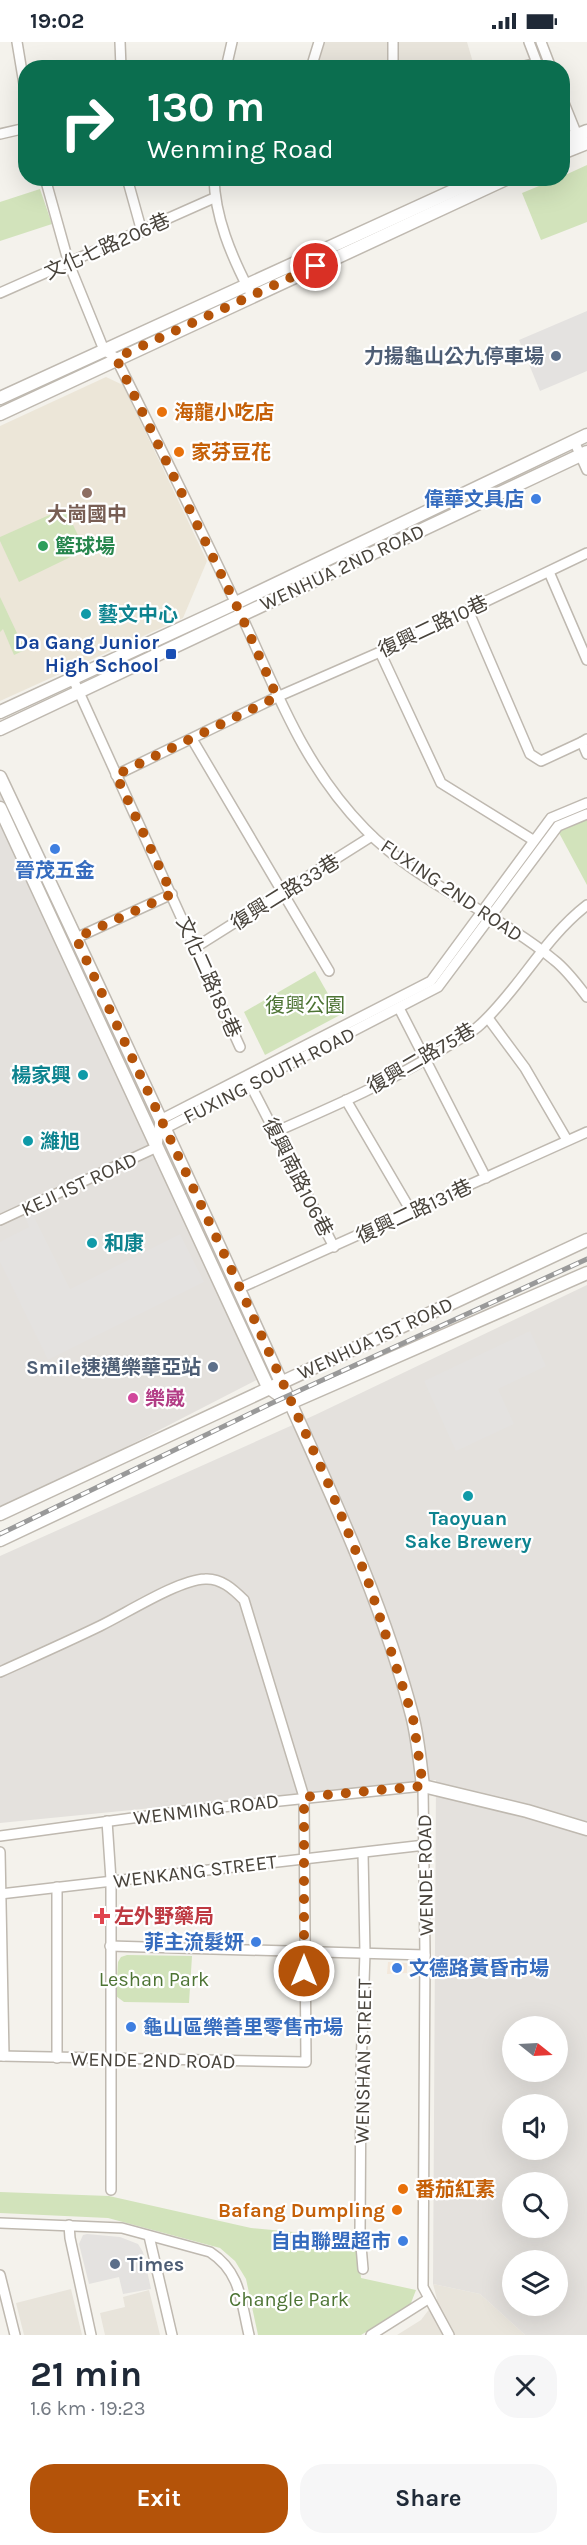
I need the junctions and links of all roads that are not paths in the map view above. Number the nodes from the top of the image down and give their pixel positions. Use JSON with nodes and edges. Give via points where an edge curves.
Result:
{"nodes":[{"id":1,"x":17,"y":42,"type":"edge"},
{"id":2,"x":120,"y":42,"type":"edge"},
{"id":3,"x":232,"y":42,"type":"edge"},
{"id":4,"x":319,"y":42,"type":"edge"},
{"id":5,"x":393,"y":42,"type":"edge"},
{"id":6,"x":529,"y":42,"type":"edge"},
{"id":7,"x":542,"y":42,"type":"edge"},
{"id":8,"x":20,"y":60,"type":"edge"},
{"id":9,"x":121,"y":60,"type":"edge"},
{"id":10,"x":228,"y":60,"type":"edge"},
{"id":11,"x":313,"y":60,"type":"edge"},
{"id":12,"x":393,"y":60,"type":"edge"},
{"id":13,"x":536,"y":60,"type":"edge"},
{"id":14,"x":548,"y":60,"type":"edge"},
{"id":15,"x":570,"y":125,"type":"edge"},
{"id":16,"x":18,"y":130,"type":"edge"},
{"id":17,"x":0,"y":134,"type":"edge"},
{"id":18,"x":575,"y":142,"type":"edge"},
{"id":19,"x":47,"y":186,"type":"edge"},
{"id":20,"x":129,"y":186,"type":"edge"},
{"id":21,"x":214,"y":186,"type":"edge"},
{"id":22,"x":464,"y":186,"type":"edge"},
{"id":23,"x":490,"y":186,"type":"edge"},
{"id":24,"x":214,"y":198,"type":"junction"},
{"id":25,"x":142,"y":232,"type":"junction"},
{"id":26,"x":69,"y":264,"type":"junction"},
{"id":27,"x":249,"y":290,"type":"junction"},
{"id":28,"x":0,"y":293,"type":"edge"},
{"id":29,"x":104,"y":350,"type":"junction"},
{"id":30,"x":116,"y":358,"type":"junction"},
{"id":31,"x":0,"y":398,"type":"edge"},
{"id":32,"x":0,"y":414,"type":"edge"},
{"id":33,"x":581,"y":438,"type":"edge"},
{"id":34,"x":585,"y":452,"type":"edge"},
{"id":35,"x":587,"y":470,"type":"edge"},
{"id":36,"x":587,"y":553,"type":"edge"},
{"id":37,"x":549,"y":572,"type":"junction"},
{"id":38,"x":236,"y":603,"type":"junction"},
{"id":39,"x":468,"y":610,"type":"junction"},
{"id":40,"x":241,"y":615,"type":"junction"},
{"id":41,"x":380,"y":651,"type":"junction"},
{"id":42,"x":587,"y":660,"type":"edge"},
{"id":43,"x":73,"y":679,"type":"junction"},
{"id":44,"x":78,"y":692,"type":"junction"},
{"id":45,"x":277,"y":697,"type":"junction"},
{"id":46,"x":0,"y":712,"type":"edge"},
{"id":47,"x":0,"y":729,"type":"edge"},
{"id":48,"x":192,"y":739,"type":"junction"},
{"id":49,"x":585,"y":741,"type":"edge"},
{"id":50,"x":587,"y":754,"type":"edge"},
{"id":51,"x":116,"y":775,"type":"junction"},
{"id":52,"x":0,"y":777,"type":"edge"},
{"id":53,"x":587,"y":803,"type":"edge"},
{"id":54,"x":0,"y":808,"type":"edge"},
{"id":55,"x":587,"y":814,"type":"edge"},
{"id":56,"x":372,"y":836,"type":"junction"},
{"id":57,"x":533,"y":840,"type":"junction"},
{"id":58,"x":172,"y":894,"type":"junction"},
{"id":59,"x":282,"y":894,"type":"junction"},
{"id":60,"x":587,"y":905,"type":"edge"},
{"id":61,"x":485,"y":914,"type":"junction"},
{"id":62,"x":76,"y":938,"type":"junction"},
{"id":63,"x":466,"y":941,"type":"junction"},
{"id":64,"x":196,"y":947,"type":"junction"},
{"id":65,"x":541,"y":951,"type":"junction"},
{"id":66,"x":329,"y":971,"type":"dead end"},
{"id":67,"x":587,"y":997,"type":"edge"},
{"id":68,"x":399,"y":1008,"type":"junction"},
{"id":69,"x":488,"y":1018,"type":"junction"},
{"id":70,"x":114,"y":1021,"type":"junction"},
{"id":71,"x":101,"y":1028,"type":"junction"},
{"id":72,"x":240,"y":1047,"type":"dead end"},
{"id":73,"x":426,"y":1060,"type":"junction"},
{"id":74,"x":246,"y":1074,"type":"junction"},
{"id":75,"x":251,"y":1085,"type":"junction"},
{"id":76,"x":346,"y":1100,"type":"junction"},
{"id":77,"x":162,"y":1125,"type":"junction"},
{"id":78,"x":275,"y":1132,"type":"junction"},
{"id":79,"x":587,"y":1132,"type":"edge"},
{"id":80,"x":567,"y":1140,"type":"junction"},
{"id":81,"x":157,"y":1147,"type":"junction"},
{"id":82,"x":486,"y":1178,"type":"junction"},
{"id":83,"x":411,"y":1212,"type":"junction"},
{"id":84,"x":0,"y":1220,"type":"edge"},
{"id":85,"x":587,"y":1240,"type":"edge"},
{"id":86,"x":334,"y":1247,"type":"junction"},
{"id":87,"x":587,"y":1273,"type":"edge"},
{"id":88,"x":240,"y":1288,"type":"junction"},
{"id":89,"x":280,"y":1382,"type":"junction"},
{"id":90,"x":268,"y":1387,"type":"junction"},
{"id":91,"x":290,"y":1402,"type":"junction"},
{"id":92,"x":0,"y":1514,"type":"edge"},
{"id":93,"x":0,"y":1540,"type":"edge"},
{"id":94,"x":0,"y":1672,"type":"edge"},
{"id":95,"x":423,"y":1786,"type":"junction"},
{"id":96,"x":304,"y":1797,"type":"junction"},
{"id":97,"x":107,"y":1821,"type":"junction"},
{"id":98,"x":587,"y":1829,"type":"edge"},
{"id":99,"x":0,"y":1836,"type":"edge"},
{"id":100,"x":425,"y":1845,"type":"junction"},
{"id":101,"x":0,"y":1852,"type":"edge"},
{"id":102,"x":363,"y":1853,"type":"junction"},
{"id":103,"x":303,"y":1859,"type":"junction"},
{"id":104,"x":111,"y":1880,"type":"junction"},
{"id":105,"x":57,"y":1887,"type":"junction"},
{"id":106,"x":1,"y":1894,"type":"edge"},
{"id":107,"x":110,"y":1946,"type":"junction"},
{"id":108,"x":304,"y":1951,"type":"junction"},
{"id":109,"x":365,"y":1953,"type":"junction"},
{"id":110,"x":425,"y":1955,"type":"junction"},
{"id":111,"x":2,"y":2056,"type":"edge"},
{"id":112,"x":57,"y":2058,"type":"junction"},
{"id":113,"x":111,"y":2058,"type":"junction"},
{"id":114,"x":111,"y":2190,"type":"dead end"},
{"id":115,"x":0,"y":2223,"type":"edge"},
{"id":116,"x":69,"y":2225,"type":"junction"},
{"id":117,"x":149,"y":2236,"type":"junction"},
{"id":118,"x":363,"y":2268,"type":"dead end"},
{"id":119,"x":0,"y":2274,"type":"edge"},
{"id":120,"x":428,"y":2299,"type":"junction"},
{"id":121,"x":15,"y":2335,"type":"edge"},
{"id":122,"x":91,"y":2335,"type":"edge"},
{"id":123,"x":172,"y":2335,"type":"edge"},
{"id":124,"x":249,"y":2335,"type":"edge"},
{"id":125,"x":371,"y":2335,"type":"edge"},
{"id":126,"x":449,"y":2335,"type":"edge"}],
"edges":[{"from":1,"to":8,"type":"street"},
{"from":2,"to":9,"type":"street"},
{"from":3,"to":10,"type":"street"},
{"from":4,"to":11,"type":"street"},
{"from":5,"to":12,"type":"street"},
{"from":6,"to":13,"type":"street"},
{"from":7,"to":14,"type":"street"},
{"from":15,"to":18,"type":"street"},
{"from":16,"to":17,"type":"street"},
{"from":19,"to":26,"type":"street"},
{"from":20,"to":25,"type":"street"},
{"from":21,"to":24,"type":"street"},
{"from":22,"to":27,"type":"street"},
{"from":23,"to":27,"type":"street"},
{"from":24,"to":25,"type":"street","name":"文化七路206巷"},
{"from":24,"to":27,"type":"street","via":[[225,236]]},
{"from":25,"to":26,"type":"street","name":"文化七路206巷"},
{"from":26,"to":28,"type":"street","name":"文化七路206巷"},
{"from":26,"to":29,"type":"street"},
{"from":27,"to":29,"type":"street"},
{"from":27,"to":30,"type":"street"},
{"from":29,"to":30,"type":"street"},
{"from":29,"to":31,"type":"street"},
{"from":30,"to":32,"type":"street"},
{"from":30,"to":38,"type":"street","name":"FUXING 2ND ROAD"},
{"from":33,"to":34,"type":"street"},
{"from":33,"to":38,"type":"street","name":"WENHUA 2ND ROAD"},
{"from":34,"to":35,"type":"street"},
{"from":34,"to":40,"type":"street","name":"WENHUA 2ND ROAD"},
{"from":36,"to":37,"type":"street","name":"復興二路10巷"},
{"from":37,"to":39,"type":"street","name":"復興二路10巷"},
{"from":37,"to":42,"type":"street"},
{"from":38,"to":40,"type":"street","name":"FUXING 2ND ROAD"},
{"from":38,"to":43,"type":"street","name":"WENHUA 2ND ROAD"},
{"from":39,"to":41,"type":"street","name":"復興二路10巷"},
{"from":39,"to":49,"type":"street","via":[[530,754],[541,760]]},
{"from":40,"to":44,"type":"street","name":"WENHUA 2ND ROAD"},
{"from":40,"to":45,"type":"street","name":"FUXING 2ND ROAD"},
{"from":41,"to":45,"type":"street","name":"復興二路10巷"},
{"from":41,"to":57,"type":"street","via":[[441,783]]},
{"from":43,"to":44,"type":"street","name":"文化二路185巷"},
{"from":43,"to":46,"type":"street","name":"WENHUA 2ND ROAD"},
{"from":44,"to":47,"type":"street","name":"WENHUA 2ND ROAD"},
{"from":44,"to":51,"type":"street","name":"文化二路185巷"},
{"from":45,"to":48,"type":"street","name":"復興二路10巷"},
{"from":45,"to":56,"type":"street","name":"FUXING 2ND ROAD","via":[[314,767]]},
{"from":48,"to":51,"type":"street","name":"復興二路10巷"},
{"from":48,"to":59,"type":"street"},
{"from":49,"to":50,"type":"street"},
{"from":51,"to":58,"type":"street","name":"文化二路185巷"},
{"from":52,"to":62,"type":"street","name":"WENDE ROAD"},
{"from":53,"to":57,"type":"street","name":"FUXING SOUTH ROAD","via":[[550,818]]},
{"from":54,"to":71,"type":"street"},
{"from":55,"to":61,"type":"street","name":"FUXING SOUTH ROAD","via":[[558,826]]},
{"from":56,"to":59,"type":"street","name":"復興二路33巷"},
{"from":56,"to":61,"type":"street","name":"FUXING 2ND ROAD"},
{"from":57,"to":61,"type":"street","name":"FUXING SOUTH ROAD"},
{"from":58,"to":62,"type":"street"},
{"from":58,"to":64,"type":"street","name":"文化二路185巷"},
{"from":59,"to":64,"type":"street","name":"復興二路33巷"},
{"from":59,"to":66,"type":"street"},
{"from":60,"to":65,"type":"street","name":"復興二路75巷"},
{"from":61,"to":63,"type":"street","name":"FUXING SOUTH ROAD"},
{"from":61,"to":65,"type":"street","name":"FUXING 2ND ROAD"},
{"from":62,"to":70,"type":"street","name":"WENDE ROAD"},
{"from":63,"to":68,"type":"street","name":"FUXING SOUTH ROAD","via":[[438,987]]},
{"from":63,"to":74,"type":"street","name":"FUXING SOUTH ROAD","via":[[431,981]]},
{"from":64,"to":72,"type":"street","name":"文化二路185巷"},
{"from":65,"to":67,"type":"street","name":"FUXING 2ND ROAD","via":[[567,972]]},
{"from":65,"to":69,"type":"street","name":"復興二路75巷"},
{"from":68,"to":73,"type":"street"},
{"from":68,"to":75,"type":"street","name":"FUXING SOUTH ROAD"},
{"from":69,"to":73,"type":"street","name":"復興二路75巷"},
{"from":69,"to":80,"type":"street","via":[[525,1068]]},
{"from":70,"to":71,"type":"street"},
{"from":70,"to":77,"type":"street","name":"WENDE ROAD"},
{"from":71,"to":81,"type":"street"},
{"from":73,"to":76,"type":"street","name":"復興二路75巷"},
{"from":73,"to":82,"type":"street"},
{"from":74,"to":75,"type":"street","name":"復興南路106巷"},
{"from":74,"to":77,"type":"street","name":"FUXING SOUTH ROAD"},
{"from":75,"to":77,"type":"street","name":"FUXING SOUTH ROAD"},
{"from":75,"to":78,"type":"street","name":"復興南路106巷"},
{"from":76,"to":78,"type":"street","name":"復興二路75巷"},
{"from":76,"to":83,"type":"street"},
{"from":77,"to":81,"type":"street","name":"FUXING SOUTH ROAD"},
{"from":77,"to":88,"type":"street","name":"WENDE ROAD"},
{"from":78,"to":86,"type":"street","name":"復興南路106巷"},
{"from":79,"to":80,"type":"street","name":"復興二路131巷"},
{"from":80,"to":82,"type":"street","name":"復興二路131巷"},
{"from":81,"to":84,"type":"street","name":"KEJI 1ST ROAD"},
{"from":81,"to":90,"type":"street"},
{"from":82,"to":83,"type":"street","name":"復興二路131巷"},
{"from":83,"to":86,"type":"street","name":"復興二路131巷"},
{"from":85,"to":89,"type":"street","name":"WENHUA 1ST ROAD"},
{"from":86,"to":88,"type":"street","name":"復興二路131巷"},
{"from":87,"to":91,"type":"street","name":"WENHUA 1ST ROAD"},
{"from":88,"to":89,"type":"street","name":"WENDE ROAD"},
{"from":89,"to":90,"type":"street","name":"WENHUA 1ST ROAD"},
{"from":89,"to":91,"type":"street","name":"WENDE ROAD"},
{"from":90,"to":91,"type":"street"},
{"from":90,"to":92,"type":"street","name":"WENHUA 1ST ROAD"},
{"from":91,"to":93,"type":"street","name":"WENHUA 1ST ROAD"},
{"from":91,"to":95,"type":"street","name":"WENDE ROAD","via":[[382,1616],[413,1718]]},
{"from":94,"to":96,"type":"street","via":[[190,1580],[207,1578],[222,1583],[244,1600]]},
{"from":95,"to":96,"type":"street","name":"WENMING ROAD"},
{"from":95,"to":98,"type":"street","name":"WENMING ROAD"},
{"from":95,"to":100,"type":"street","name":"WENDE ROAD"},
{"from":96,"to":97,"type":"street","name":"WENMING ROAD"},
{"from":96,"to":103,"type":"street"},
{"from":97,"to":99,"type":"street","name":"WENMING ROAD"},
{"from":97,"to":104,"type":"street"},
{"from":100,"to":102,"type":"street","name":"WENKANG STREET"},
{"from":100,"to":110,"type":"street","name":"WENDE ROAD"},
{"from":101,"to":106,"type":"street"},
{"from":102,"to":103,"type":"street","name":"WENKANG STREET"},
{"from":102,"to":109,"type":"street","name":"WENSHAN STREET"},
{"from":103,"to":104,"type":"street","name":"WENKANG STREET"},
{"from":103,"to":108,"type":"street"},
{"from":104,"to":105,"type":"street","name":"WENKANG STREET"},
{"from":104,"to":107,"type":"street"},
{"from":105,"to":106,"type":"street","name":"WENKANG STREET"},
{"from":105,"to":112,"type":"street"},
{"from":106,"to":111,"type":"street"},
{"from":107,"to":108,"type":"street"},
{"from":107,"to":113,"type":"street"},
{"from":108,"to":109,"type":"street"},
{"from":108,"to":113,"type":"street","name":"WENDE 2ND ROAD","via":[[306,2062]]},
{"from":109,"to":110,"type":"street"},
{"from":109,"to":118,"type":"street","name":"WENSHAN STREET","via":[[361,2069]]},
{"from":110,"to":120,"type":"street","name":"WENDE ROAD","via":[[423,2287]]},
{"from":111,"to":112,"type":"street","name":"WENDE 2ND ROAD"},
{"from":112,"to":113,"type":"street","name":"WENDE 2ND ROAD"},
{"from":113,"to":114,"type":"street"},
{"from":115,"to":116,"type":"street"},
{"from":116,"to":117,"type":"street","via":[[122,2228]]},
{"from":116,"to":122,"type":"street"},
{"from":117,"to":123,"type":"street"},
{"from":117,"to":124,"type":"street","via":[[222,2260],[237,2285]]},
{"from":119,"to":121,"type":"street"},
{"from":120,"to":125,"type":"street"},
{"from":120,"to":126,"type":"street"}]}
